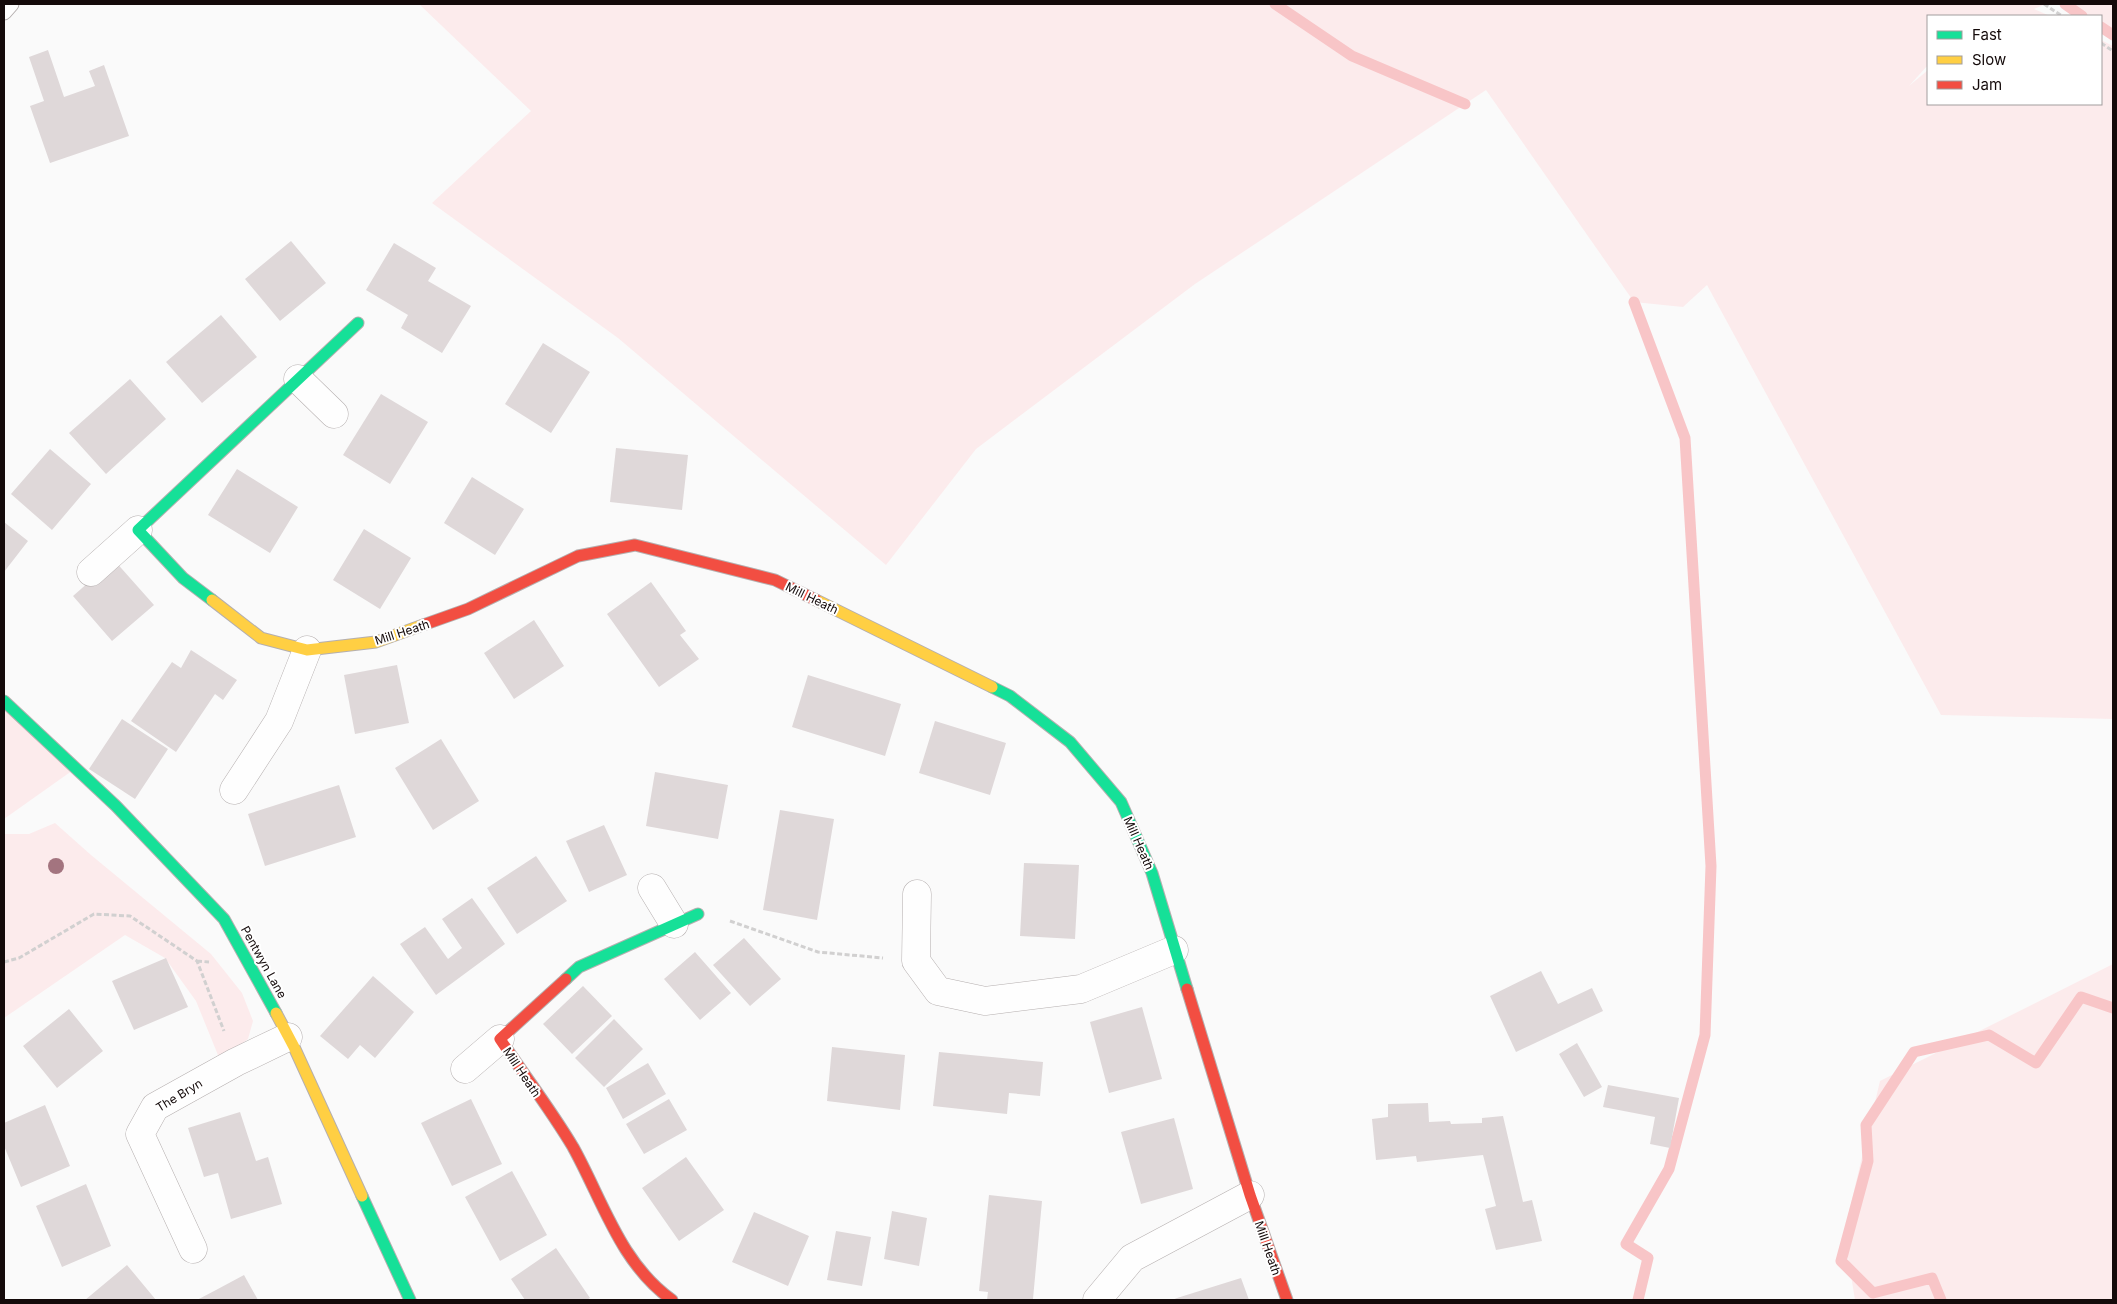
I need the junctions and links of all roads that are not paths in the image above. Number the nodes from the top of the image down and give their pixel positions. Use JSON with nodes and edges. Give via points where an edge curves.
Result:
{"nodes":[{"id":1,"x":11,"y":4,"type":"edge"},
{"id":2,"x":4,"y":12,"type":"edge"},
{"id":3,"x":358,"y":323,"type":"dead end"},
{"id":4,"x":298,"y":379,"type":"junction"},
{"id":5,"x":334,"y":414,"type":"dead end"},
{"id":6,"x":138,"y":530,"type":"junction"},
{"id":7,"x":91,"y":572,"type":"dead end"},
{"id":8,"x":307,"y":650,"type":"junction"},
{"id":9,"x":4,"y":701,"type":"edge"},
{"id":10,"x":234,"y":790,"type":"dead end"},
{"id":11,"x":652,"y":888,"type":"dead end"},
{"id":12,"x":917,"y":894,"type":"dead end"},
{"id":13,"x":686,"y":919,"type":"joint"},
{"id":14,"x":1174,"y":950,"type":"junction"},
{"id":15,"x":288,"y":1037,"type":"junction"},
{"id":16,"x":500,"y":1039,"type":"junction"},
{"id":17,"x":464,"y":1069,"type":"dead end"},
{"id":18,"x":1250,"y":1195,"type":"junction"},
{"id":19,"x":193,"y":1249,"type":"dead end"},
{"id":20,"x":410,"y":1300,"type":"edge"},
{"id":21,"x":672,"y":1300,"type":"edge"},
{"id":22,"x":1097,"y":1300,"type":"edge"},
{"id":23,"x":1287,"y":1300,"type":"edge"}],
"edges":[{"from":1,"to":2,"type":"lane"},
{"from":3,"to":4,"type":"street"},
{"from":4,"to":5,"type":"street"},
{"from":4,"to":6,"type":"street"},
{"from":6,"to":7,"type":"street"},
{"from":6,"to":8,"type":"street","name":"Mill Heath","via":[[183,578],[260,638]]},
{"from":8,"to":10,"type":"street","via":[[279,721]]},
{"from":8,"to":14,"type":"street","name":"Mill Heath","via":[[376,642],[468,609],[578,556],[635,545],[775,580],[1010,696],[1070,742],[1121,802],[1152,873]]},
{"from":9,"to":15,"type":"street","name":"Pentwyn Lane","via":[[116,806],[224,919]]},
{"from":11,"to":13,"type":"street"},
{"from":12,"to":14,"type":"street","via":[[916,961],[938,991],[985,1001],[1081,989]]},
{"from":13,"to":16,"type":"street","name":"Mill Heath","via":[[579,967]]},
{"from":14,"to":18,"type":"street","name":"Mill Heath"},
{"from":15,"to":19,"type":"street","name":"The Bryn","via":[[154,1107],[140,1134]]},
{"from":15,"to":20,"type":"street","name":"Pentwyn Lane"},
{"from":16,"to":17,"type":"street"},
{"from":16,"to":21,"type":"street","name":"Mill Heath","via":[[579,1158],[623,1246],[657,1292]]},
{"from":18,"to":22,"type":"street","via":[[1132,1258]]},
{"from":18,"to":23,"type":"street","name":"Mill Heath"}]}
